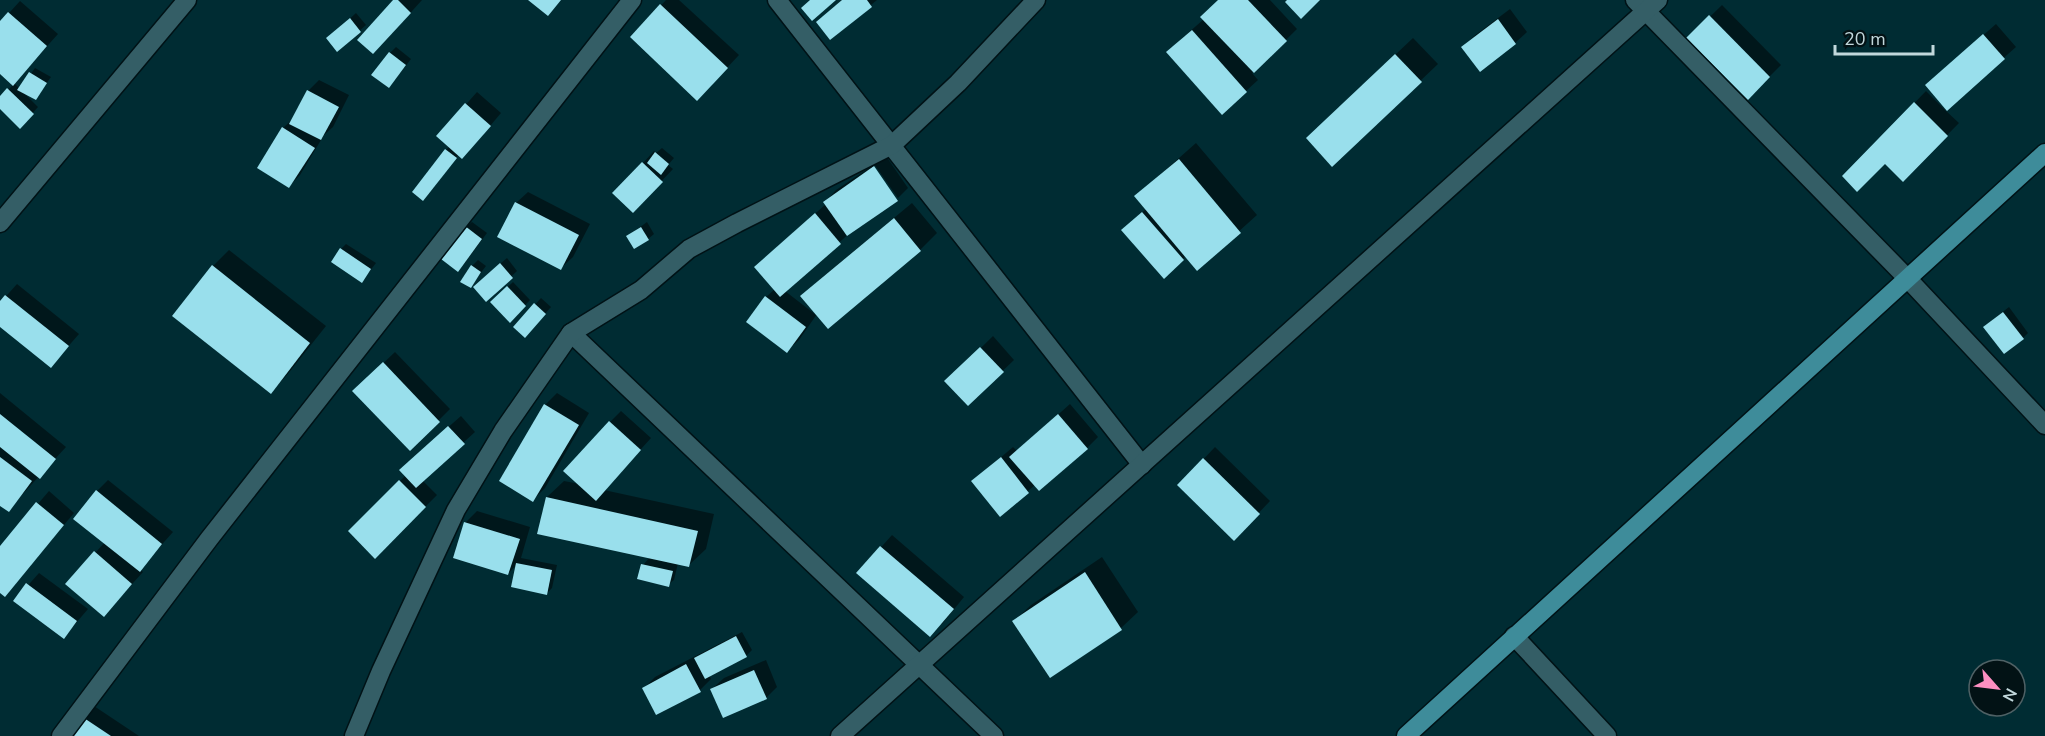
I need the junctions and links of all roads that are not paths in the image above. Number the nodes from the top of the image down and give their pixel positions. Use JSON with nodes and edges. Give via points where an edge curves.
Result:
{"nodes":[{"id":1,"x":187,"y":0,"type":"edge"},
{"id":2,"x":632,"y":0,"type":"edge"},
{"id":3,"x":777,"y":0,"type":"edge"},
{"id":4,"x":1036,"y":0,"type":"edge"},
{"id":5,"x":1646,"y":4,"type":"edge"},
{"id":6,"x":892,"y":145,"type":"junction"},
{"id":7,"x":2045,"y":153,"type":"edge"},
{"id":8,"x":0,"y":223,"type":"edge"},
{"id":9,"x":1908,"y":279,"type":"junction"},
{"id":10,"x":571,"y":333,"type":"junction"},
{"id":11,"x":2045,"y":425,"type":"edge"},
{"id":12,"x":1142,"y":465,"type":"junction"},
{"id":13,"x":1514,"y":636,"type":"junction"},
{"id":14,"x":920,"y":664,"type":"junction"},
{"id":15,"x":61,"y":736,"type":"edge"},
{"id":16,"x":354,"y":736,"type":"edge"},
{"id":17,"x":840,"y":736,"type":"edge"},
{"id":18,"x":994,"y":736,"type":"edge"},
{"id":19,"x":1406,"y":736,"type":"edge"},
{"id":20,"x":1607,"y":736,"type":"edge"}],
"edges":[{"from":1,"to":8,"type":"street"},
{"from":2,"to":15,"type":"street","via":[[217,530]]},
{"from":3,"to":6,"type":"street"},
{"from":4,"to":6,"type":"street","via":[[958,83]]},
{"from":5,"to":9,"type":"street"},
{"from":5,"to":12,"type":"street"},
{"from":6,"to":10,"type":"street","via":[[689,249],[641,290]]},
{"from":6,"to":12,"type":"street"},
{"from":7,"to":9,"type":"main road"},
{"from":9,"to":11,"type":"street"},
{"from":9,"to":13,"type":"main road"},
{"from":10,"to":14,"type":"street"},
{"from":10,"to":16,"type":"street","via":[[503,431],[456,510]]},
{"from":12,"to":14,"type":"street"},
{"from":13,"to":19,"type":"main road"},
{"from":13,"to":20,"type":"street"},
{"from":14,"to":17,"type":"street"},
{"from":14,"to":18,"type":"street"}]}
